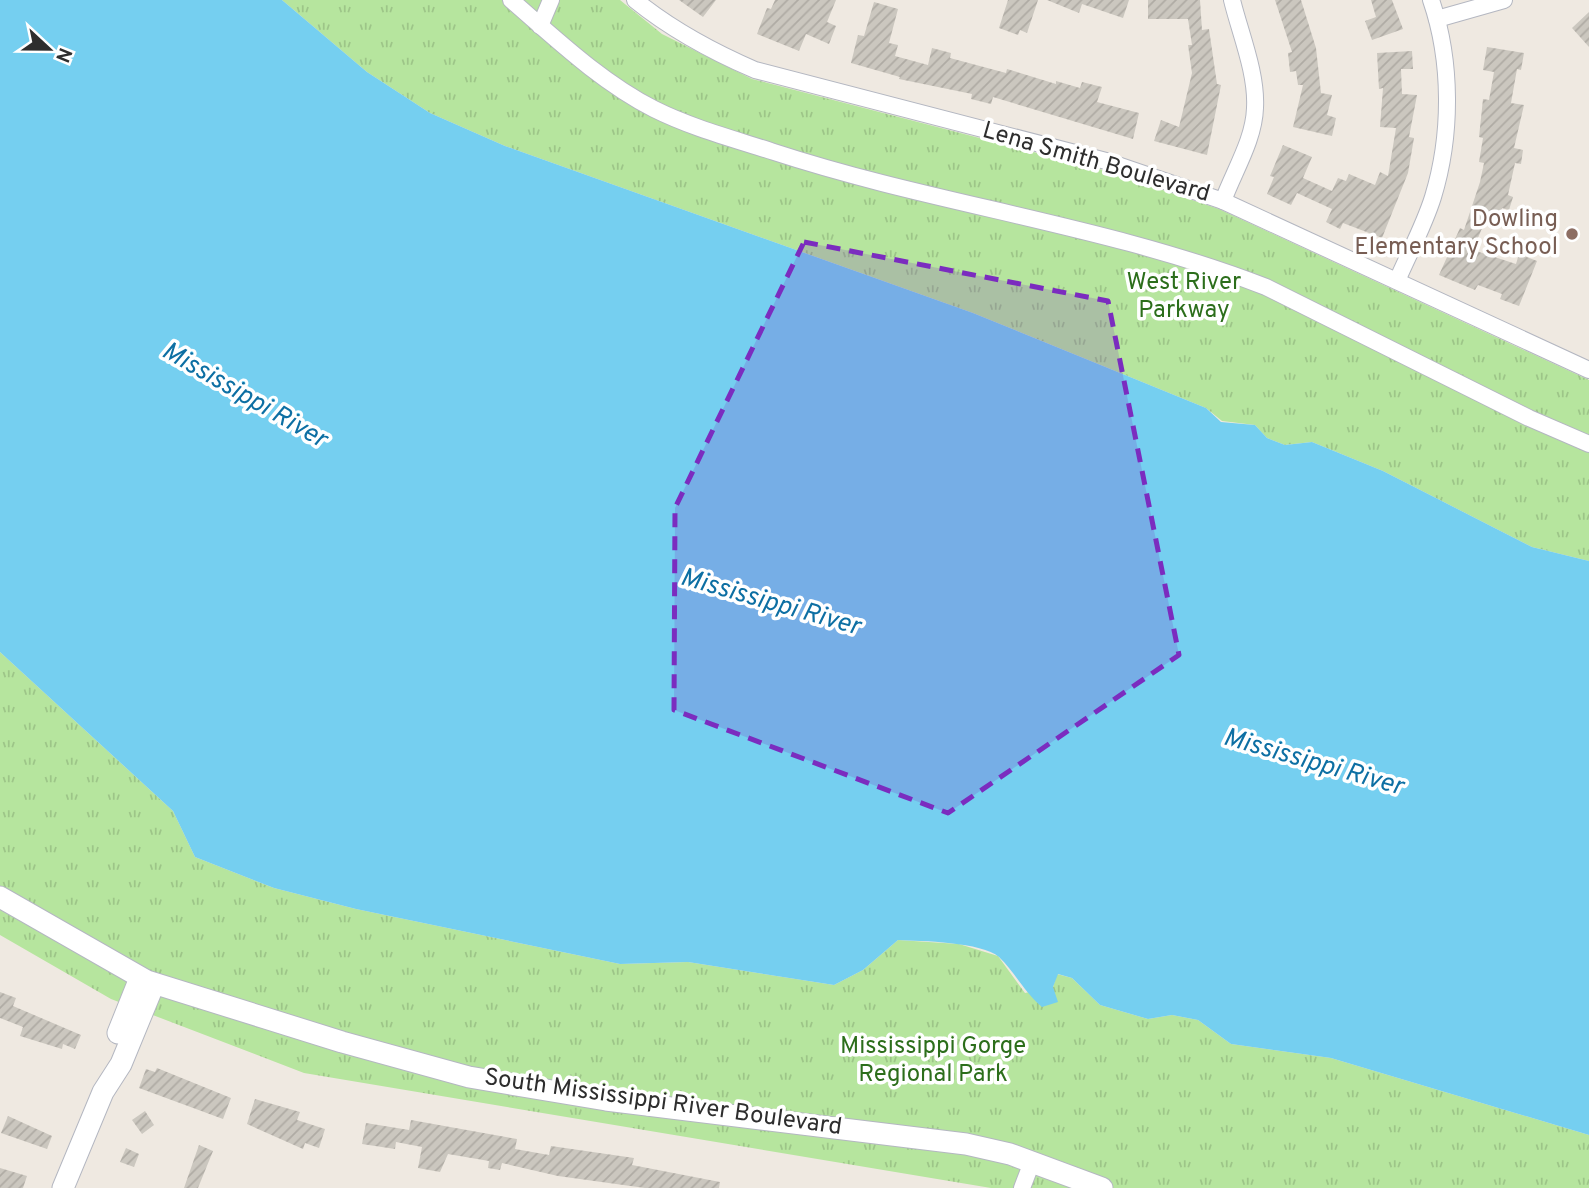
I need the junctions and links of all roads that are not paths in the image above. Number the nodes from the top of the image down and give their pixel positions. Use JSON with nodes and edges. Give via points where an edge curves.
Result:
{"nodes":[{"id":1,"x":511,"y":0,"type":"edge"},
{"id":2,"x":551,"y":0,"type":"edge"},
{"id":3,"x":635,"y":0,"type":"edge"},
{"id":4,"x":1232,"y":0,"type":"edge"},
{"id":5,"x":1431,"y":0,"type":"edge"},
{"id":6,"x":1504,"y":0,"type":"edge"},
{"id":7,"x":1437,"y":19,"type":"junction"},
{"id":8,"x":540,"y":26,"type":"junction"},
{"id":9,"x":1223,"y":201,"type":"junction"},
{"id":10,"x":1397,"y":281,"type":"junction"},
{"id":11,"x":1589,"y":370,"type":"edge"},
{"id":12,"x":1589,"y":444,"type":"edge"},
{"id":13,"x":0,"y":897,"type":"edge"},
{"id":14,"x":147,"y":981,"type":"junction"},
{"id":15,"x":1032,"y":1162,"type":"junction"},
{"id":16,"x":63,"y":1188,"type":"edge"},
{"id":17,"x":1022,"y":1188,"type":"edge"},
{"id":18,"x":1102,"y":1188,"type":"edge"}],
"edges":[{"from":1,"to":8,"type":"street"},
{"from":2,"to":8,"type":"street"},
{"from":3,"to":9,"type":"street","name":"Lena Smith Boulevard","via":[[667,26],[755,70],[1106,161]]},
{"from":4,"to":9,"type":"street","via":[[1255,107],[1250,135]]},
{"from":5,"to":7,"type":"street"},
{"from":6,"to":7,"type":"street"},
{"from":7,"to":10,"type":"street","via":[[1447,110],[1443,152],[1433,197]]},
{"from":8,"to":12,"type":"street","via":[[608,81],[656,110],[893,188],[1132,241],[1227,272]]},
{"from":9,"to":10,"type":"street","name":"Lena Smith Boulevard"},
{"from":10,"to":11,"type":"street","name":"Lena Smith Boulevard"},
{"from":13,"to":14,"type":"street","name":"South Mississippi River Boulevard"},
{"from":14,"to":15,"type":"street","name":"South Mississippi River Boulevard","via":[[470,1077],[606,1100],[966,1144]]},
{"from":14,"to":16,"type":"street","via":[[121,1064],[103,1092]]},
{"from":15,"to":17,"type":"street"},
{"from":15,"to":18,"type":"street","name":"South Mississippi River Boulevard"}]}
